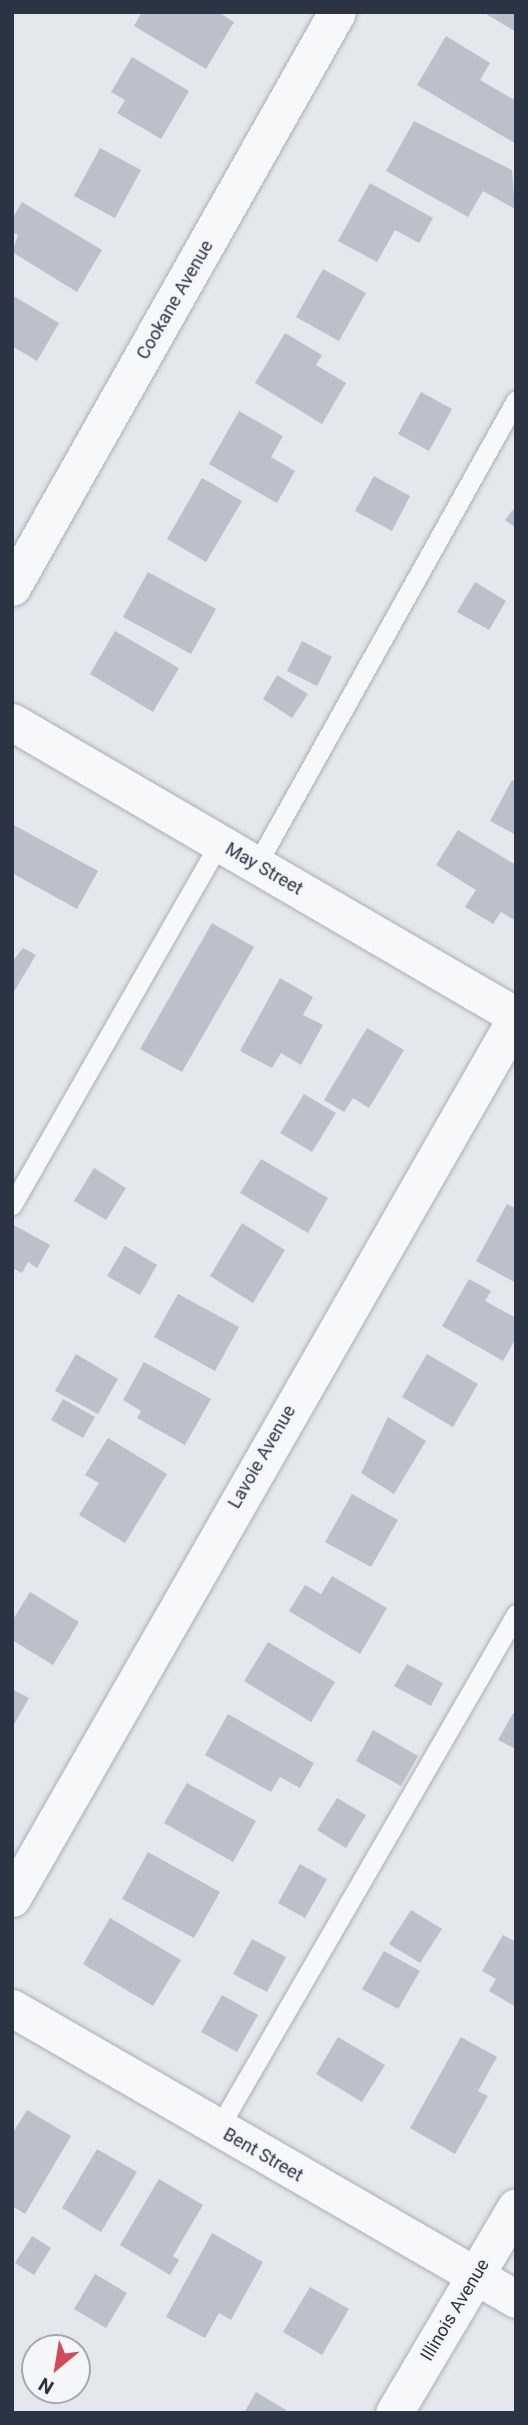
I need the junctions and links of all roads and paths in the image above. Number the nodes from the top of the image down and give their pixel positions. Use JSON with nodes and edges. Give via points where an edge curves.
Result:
{"nodes":[{"id":1,"x":337,"y":12,"type":"edge"},
{"id":2,"x":516,"y":400,"type":"edge"},
{"id":3,"x":12,"y":587,"type":"edge"},
{"id":4,"x":12,"y":722,"type":"edge"},
{"id":5,"x":219,"y":843,"type":"junction"},
{"id":6,"x":257,"y":864,"type":"junction"},
{"id":7,"x":516,"y":1017,"type":"edge"},
{"id":8,"x":12,"y":1205,"type":"edge"},
{"id":9,"x":516,"y":1614,"type":"edge"},
{"id":10,"x":12,"y":1898,"type":"edge"},
{"id":11,"x":12,"y":2008,"type":"edge"},
{"id":12,"x":218,"y":2129,"type":"junction"},
{"id":13,"x":516,"y":2207,"type":"edge"},
{"id":14,"x":475,"y":2276,"type":"junction"},
{"id":15,"x":516,"y":2299,"type":"edge"},
{"id":16,"x":394,"y":2413,"type":"edge"}],
"edges":[{"from":1,"to":3,"type":"street","name":"Cookane Avenue"},
{"from":2,"to":6,"type":"lane"},
{"from":4,"to":5,"type":"street","name":"May Street"},
{"from":5,"to":6,"type":"street","name":"May Street"},
{"from":5,"to":8,"type":"lane"},
{"from":6,"to":7,"type":"street","name":"May Street"},
{"from":7,"to":10,"type":"street","name":"Lavoie Avenue"},
{"from":9,"to":12,"type":"lane"},
{"from":11,"to":12,"type":"street","name":"Bent Street"},
{"from":12,"to":14,"type":"street","name":"Bent Street"},
{"from":13,"to":14,"type":"street","name":"Illinois Avenue"},
{"from":14,"to":15,"type":"street","name":"Bent Street"},
{"from":14,"to":16,"type":"street","name":"Illinois Avenue"}]}
